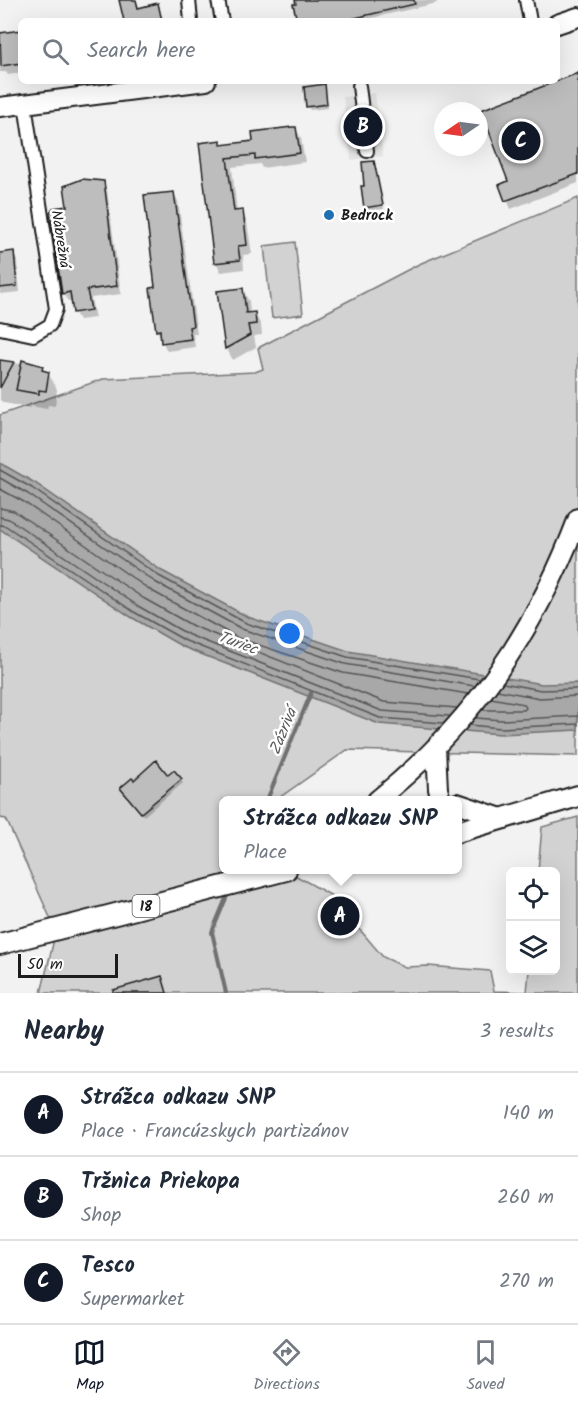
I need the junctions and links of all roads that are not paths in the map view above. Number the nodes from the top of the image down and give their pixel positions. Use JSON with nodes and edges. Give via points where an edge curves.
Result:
{"nodes":[{"id":1,"x":189,"y":0,"type":"edge"},
{"id":2,"x":218,"y":0,"type":"edge"},
{"id":3,"x":526,"y":0,"type":"edge"},
{"id":4,"x":578,"y":16,"type":"edge"},
{"id":5,"x":191,"y":18,"type":"edge"},
{"id":6,"x":221,"y":18,"type":"edge"},
{"id":7,"x":529,"y":18,"type":"edge"},
{"id":8,"x":560,"y":23,"type":"edge"},
{"id":9,"x":177,"y":84,"type":"edge"},
{"id":10,"x":359,"y":86,"type":"dead end"},
{"id":11,"x":25,"y":104,"type":"junction"},
{"id":12,"x":0,"y":107,"type":"edge"},
{"id":13,"x":367,"y":151,"type":"dead end"},
{"id":14,"x":0,"y":328,"type":"edge"},
{"id":15,"x":578,"y":518,"type":"edge"},
{"id":16,"x":440,"y":742,"type":"junction"},
{"id":17,"x":439,"y":795,"type":"edge"},
{"id":18,"x":382,"y":796,"type":"edge"},
{"id":19,"x":578,"y":796,"type":"edge"},
{"id":20,"x":462,"y":804,"type":"edge"},
{"id":21,"x":504,"y":819,"type":"junction"},
{"id":22,"x":462,"y":831,"type":"edge"},
{"id":23,"x":265,"y":874,"type":"edge"},
{"id":24,"x":0,"y":944,"type":"edge"}],
"edges":[{"from":1,"to":5,"type":"street"},
{"from":2,"to":6,"type":"street"},
{"from":3,"to":7,"type":"street"},
{"from":4,"to":8,"type":"street"},
{"from":9,"to":11,"type":"street"},
{"from":10,"to":13,"type":"street"},
{"from":11,"to":12,"type":"street"},
{"from":11,"to":14,"type":"street","name":"Nábrežná","via":[[56,309],[50,326],[33,335]]},
{"from":15,"to":16,"type":"street","via":[[543,601],[503,666]]},
{"from":16,"to":17,"type":"street"},
{"from":16,"to":18,"type":"street"},
{"from":19,"to":21,"type":"main road"},
{"from":20,"to":21,"type":"street"},
{"from":21,"to":22,"type":"main road"},
{"from":23,"to":24,"type":"main road","number":"18"}]}
